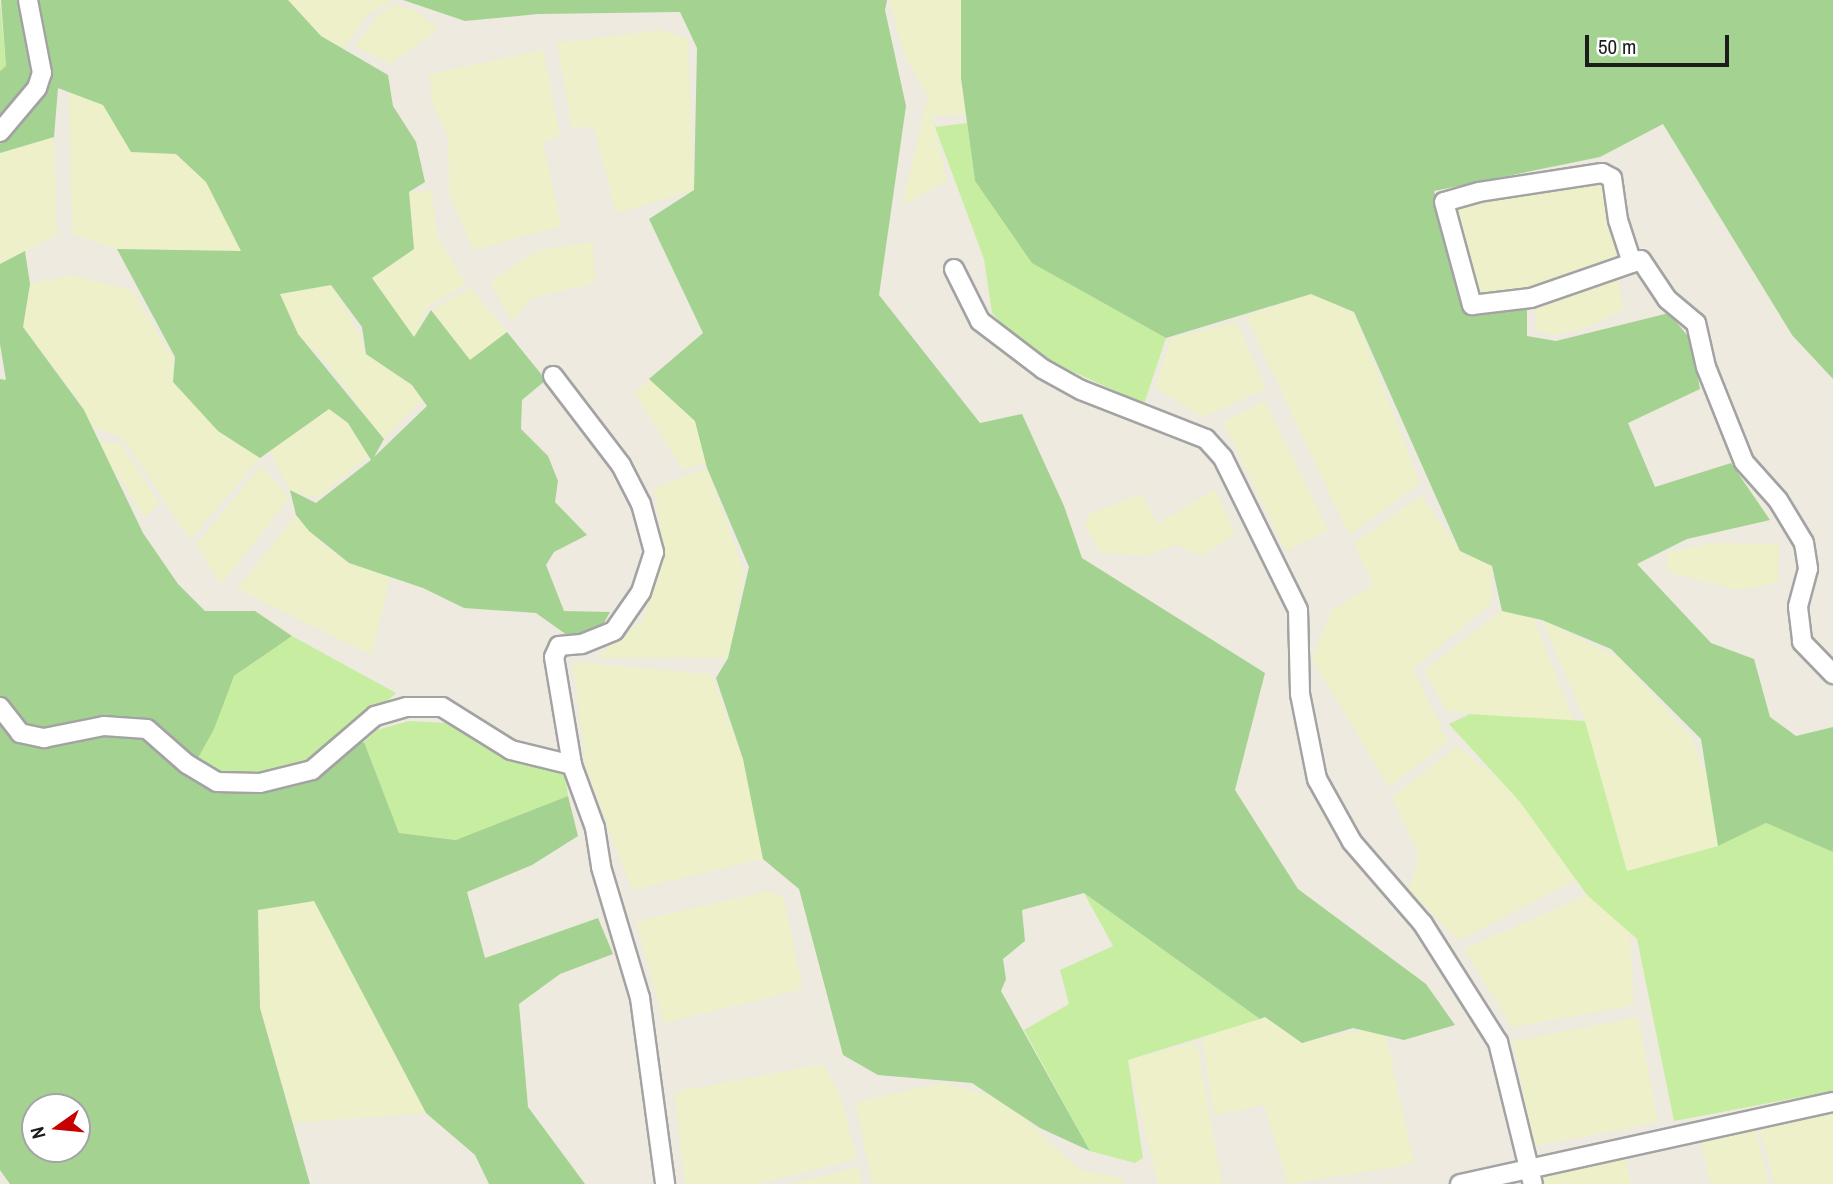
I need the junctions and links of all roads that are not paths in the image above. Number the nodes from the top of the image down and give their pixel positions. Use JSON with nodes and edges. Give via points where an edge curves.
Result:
{"nodes":[{"id":1,"x":28,"y":0,"type":"edge"},
{"id":2,"x":0,"y":132,"type":"edge"},
{"id":3,"x":1632,"y":263,"type":"junction"},
{"id":4,"x":954,"y":269,"type":"dead end"},
{"id":5,"x":552,"y":376,"type":"dead end"},
{"id":6,"x":1833,"y":674,"type":"edge"},
{"id":7,"x":0,"y":707,"type":"edge"},
{"id":8,"x":572,"y":765,"type":"junction"},
{"id":9,"x":1833,"y":1102,"type":"edge"},
{"id":10,"x":1531,"y":1176,"type":"edge"},
{"id":11,"x":666,"y":1184,"type":"edge"},
{"id":12,"x":1460,"y":1184,"type":"edge"}],
"edges":[{"from":1,"to":2,"type":"street","via":[[42,73],[37,88]]},
{"from":3,"to":3,"type":"street","via":[[1618,220],[1612,178],[1602,173],[1479,192],[1444,202],[1472,305],[1531,298]]},
{"from":3,"to":6,"type":"street","via":[[1645,264],[1667,299],[1696,323],[1706,368],[1744,462],[1794,523],[1808,556],[1798,607],[1802,642]]},
{"from":4,"to":10,"type":"street","via":[[980,321],[1043,369],[1081,390],[1206,439],[1223,458],[1298,610],[1300,694],[1317,779],[1352,842],[1423,924],[1498,1042]]},
{"from":5,"to":8,"type":"street","via":[[621,465],[640,504],[654,552],[641,592],[614,631],[581,644],[559,646],[554,657]]},
{"from":7,"to":8,"type":"street","via":[[20,733],[44,738],[104,726],[148,729],[187,764],[217,782],[260,783],[312,770],[375,716],[407,707],[442,707],[511,750]]},
{"from":8,"to":11,"type":"street","via":[[595,828],[601,867],[640,999]]},
{"from":9,"to":10,"type":"street"},
{"from":10,"to":12,"type":"street"}]}
